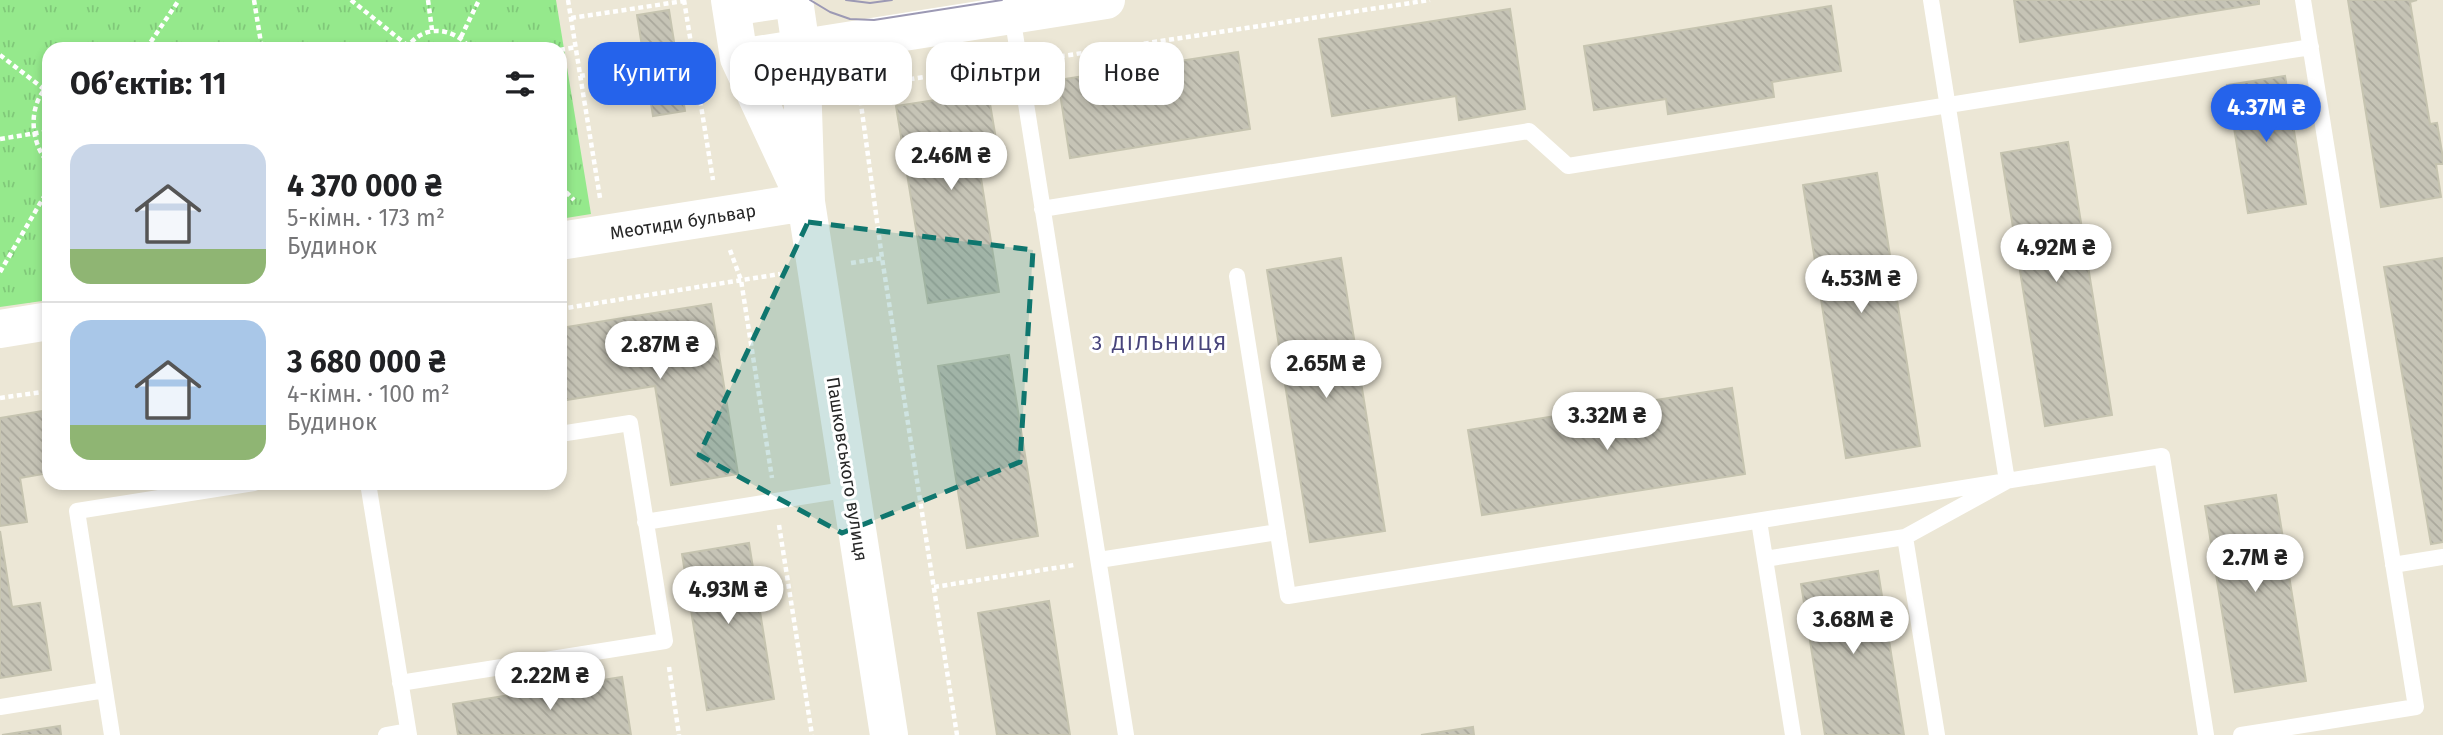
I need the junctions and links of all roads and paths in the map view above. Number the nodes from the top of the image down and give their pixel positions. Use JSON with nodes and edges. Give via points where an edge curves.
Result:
{"nodes":[{"id":1,"x":178,"y":0,"type":"edge"},
{"id":2,"x":254,"y":0,"type":"edge"},
{"id":3,"x":351,"y":0,"type":"edge"},
{"id":4,"x":428,"y":0,"type":"edge"},
{"id":5,"x":479,"y":0,"type":"edge"},
{"id":6,"x":568,"y":0,"type":"edge"},
{"id":7,"x":684,"y":0,"type":"edge"},
{"id":8,"x":778,"y":0,"type":"edge"},
{"id":9,"x":794,"y":0,"type":"edge"},
{"id":10,"x":1106,"y":0,"type":"edge"},
{"id":11,"x":1430,"y":0,"type":"edge"},
{"id":12,"x":1931,"y":0,"type":"edge"},
{"id":13,"x":2303,"y":0,"type":"edge"},
{"id":14,"x":731,"y":4,"type":"edge"},
{"id":15,"x":1010,"y":7,"type":"edge"},
{"id":16,"x":571,"y":18,"type":"junction"},
{"id":17,"x":432,"y":30,"type":"junction"},
{"id":18,"x":461,"y":37,"type":"junction"},
{"id":19,"x":151,"y":42,"type":"edge"},
{"id":20,"x":261,"y":42,"type":"edge"},
{"id":21,"x":401,"y":42,"type":"edge"},
{"id":22,"x":412,"y":42,"type":"edge"},
{"id":23,"x":465,"y":42,"type":"edge"},
{"id":24,"x":691,"y":42,"type":"edge"},
{"id":25,"x":737,"y":42,"type":"edge"},
{"id":26,"x":800,"y":42,"type":"edge"},
{"id":27,"x":832,"y":42,"type":"edge"},
{"id":28,"x":1016,"y":42,"type":"edge"},
{"id":29,"x":576,"y":47,"type":"junction"},
{"id":30,"x":2311,"y":47,"type":"junction"},
{"id":31,"x":567,"y":49,"type":"edge"},
{"id":32,"x":0,"y":55,"type":"edge"},
{"id":33,"x":1065,"y":55,"type":"edge"},
{"id":34,"x":588,"y":75,"type":"edge"},
{"id":35,"x":580,"y":76,"type":"junction"},
{"id":36,"x":926,"y":77,"type":"edge"},
{"id":37,"x":42,"y":87,"type":"edge"},
{"id":38,"x":42,"y":93,"type":"edge"},
{"id":39,"x":701,"y":105,"type":"edge"},
{"id":40,"x":761,"y":105,"type":"edge"},
{"id":41,"x":803,"y":105,"type":"edge"},
{"id":42,"x":1026,"y":105,"type":"edge"},
{"id":43,"x":1948,"y":105,"type":"junction"},
{"id":44,"x":42,"y":132,"type":"edge"},
{"id":45,"x":34,"y":133,"type":"junction"},
{"id":46,"x":0,"y":138,"type":"edge"},
{"id":47,"x":42,"y":156,"type":"edge"},
{"id":48,"x":42,"y":200,"type":"edge"},
{"id":49,"x":806,"y":202,"type":"junction"},
{"id":50,"x":1042,"y":209,"type":"junction"},
{"id":51,"x":718,"y":216,"type":"junction"},
{"id":52,"x":606,"y":234,"type":"junction"},
{"id":53,"x":567,"y":240,"type":"edge"},
{"id":54,"x":0,"y":272,"type":"edge"},
{"id":55,"x":1237,"y":276,"type":"dead end"},
{"id":56,"x":741,"y":280,"type":"dead end"},
{"id":57,"x":567,"y":308,"type":"edge"},
{"id":58,"x":42,"y":322,"type":"edge"},
{"id":59,"x":0,"y":329,"type":"edge"},
{"id":60,"x":42,"y":392,"type":"edge"},
{"id":61,"x":0,"y":398,"type":"edge"},
{"id":62,"x":567,"y":433,"type":"edge"},
{"id":63,"x":2007,"y":481,"type":"junction"},
{"id":64,"x":850,"y":489,"type":"junction"},
{"id":65,"x":191,"y":490,"type":"edge"},
{"id":66,"x":369,"y":490,"type":"edge"},
{"id":67,"x":1759,"y":521,"type":"junction"},
{"id":68,"x":645,"y":522,"type":"junction"},
{"id":69,"x":1278,"y":532,"type":"junction"},
{"id":70,"x":1905,"y":537,"type":"junction"},
{"id":71,"x":2443,"y":557,"type":"edge"},
{"id":72,"x":1765,"y":559,"type":"junction"},
{"id":73,"x":1099,"y":561,"type":"junction"},
{"id":74,"x":2393,"y":565,"type":"junction"},
{"id":75,"x":934,"y":587,"type":"junction"},
{"id":76,"x":665,"y":641,"type":"junction"},
{"id":77,"x":400,"y":683,"type":"junction"},
{"id":78,"x":105,"y":690,"type":"junction"},
{"id":79,"x":0,"y":707,"type":"edge"},
{"id":80,"x":408,"y":733,"type":"edge"},
{"id":81,"x":113,"y":735,"type":"edge"},
{"id":82,"x":386,"y":735,"type":"edge"},
{"id":83,"x":679,"y":735,"type":"edge"},
{"id":84,"x":889,"y":735,"type":"edge"},
{"id":85,"x":957,"y":735,"type":"edge"},
{"id":86,"x":1126,"y":735,"type":"edge"},
{"id":87,"x":1793,"y":735,"type":"edge"},
{"id":88,"x":1937,"y":735,"type":"edge"},
{"id":89,"x":2206,"y":735,"type":"edge"},
{"id":90,"x":2244,"y":735,"type":"edge"}],
"edges":[{"from":1,"to":19,"type":"path"},
{"from":2,"to":20,"type":"path"},
{"from":3,"to":21,"type":"path"},
{"from":4,"to":17,"type":"path"},
{"from":5,"to":18,"type":"path"},
{"from":6,"to":16,"type":"path"},
{"from":7,"to":16,"type":"path"},
{"from":7,"to":24,"type":"path"},
{"from":8,"to":14,"type":"street"},
{"from":9,"to":26,"type":"street","name":"Пашковського вулиця"},
{"from":10,"to":15,"type":"street"},
{"from":11,"to":33,"type":"path"},
{"from":12,"to":43,"type":"lane"},
{"from":13,"to":30,"type":"lane"},
{"from":14,"to":25,"type":"street","name":"Пашковського вулиця"},
{"from":15,"to":27,"type":"street"},
{"from":15,"to":28,"type":"lane"},
{"from":16,"to":29,"type":"path"},
{"from":17,"to":18,"type":"path"},
{"from":17,"to":22,"type":"path"},
{"from":18,"to":23,"type":"path"},
{"from":29,"to":31,"type":"path"},
{"from":29,"to":35,"type":"path"},
{"from":30,"to":43,"type":"lane"},
{"from":30,"to":74,"type":"lane"},
{"from":32,"to":37,"type":"path"},
{"from":34,"to":35,"type":"path"},
{"from":35,"to":52,"type":"path"},
{"from":36,"to":75,"type":"path","via":[[859,87]]},
{"from":38,"to":45,"type":"path","via":[[34,111]]},
{"from":39,"to":51,"type":"path"},
{"from":40,"to":49,"type":"street","name":"Пашковського вулиця"},
{"from":41,"to":49,"type":"street","name":"Пашковського вулиця"},
{"from":42,"to":50,"type":"lane"},
{"from":43,"to":50,"type":"lane","via":[[1568,166],[1529,131]]},
{"from":43,"to":63,"type":"lane"},
{"from":44,"to":45,"type":"path"},
{"from":45,"to":46,"type":"path"},
{"from":45,"to":47,"type":"path"},
{"from":48,"to":54,"type":"path"},
{"from":49,"to":51,"type":"street","name":"Меотиди бульвар"},
{"from":49,"to":64,"type":"street","name":"Пашковського вулиця"},
{"from":50,"to":73,"type":"lane"},
{"from":51,"to":52,"type":"street","name":"Меотиди бульвар"},
{"from":52,"to":53,"type":"street","name":"Меотиди бульвар"},
{"from":55,"to":69,"type":"lane"},
{"from":56,"to":57,"type":"path"},
{"from":58,"to":59,"type":"street"},
{"from":60,"to":61,"type":"path"},
{"from":62,"to":68,"type":"lane","via":[[630,423]]},
{"from":63,"to":67,"type":"lane"},
{"from":63,"to":70,"type":"lane"},
{"from":63,"to":89,"type":"lane","via":[[2162,456]]},
{"from":64,"to":68,"type":"lane"},
{"from":64,"to":84,"type":"street","name":"Пашковського вулиця"},
{"from":65,"to":78,"type":"lane","via":[[77,511]]},
{"from":66,"to":77,"type":"lane"},
{"from":67,"to":69,"type":"lane","via":[[1288,596]]},
{"from":67,"to":72,"type":"lane"},
{"from":68,"to":76,"type":"lane"},
{"from":69,"to":73,"type":"lane"},
{"from":70,"to":72,"type":"lane"},
{"from":70,"to":88,"type":"lane"},
{"from":71,"to":74,"type":"lane"},
{"from":72,"to":87,"type":"lane"},
{"from":73,"to":75,"type":"path"},
{"from":73,"to":86,"type":"lane"},
{"from":74,"to":90,"type":"lane","via":[[2416,707]]},
{"from":75,"to":85,"type":"path"},
{"from":76,"to":77,"type":"lane"},
{"from":76,"to":83,"type":"path"},
{"from":77,"to":80,"type":"lane"},
{"from":78,"to":79,"type":"lane"},
{"from":78,"to":81,"type":"lane"},
{"from":80,"to":82,"type":"lane"}]}
